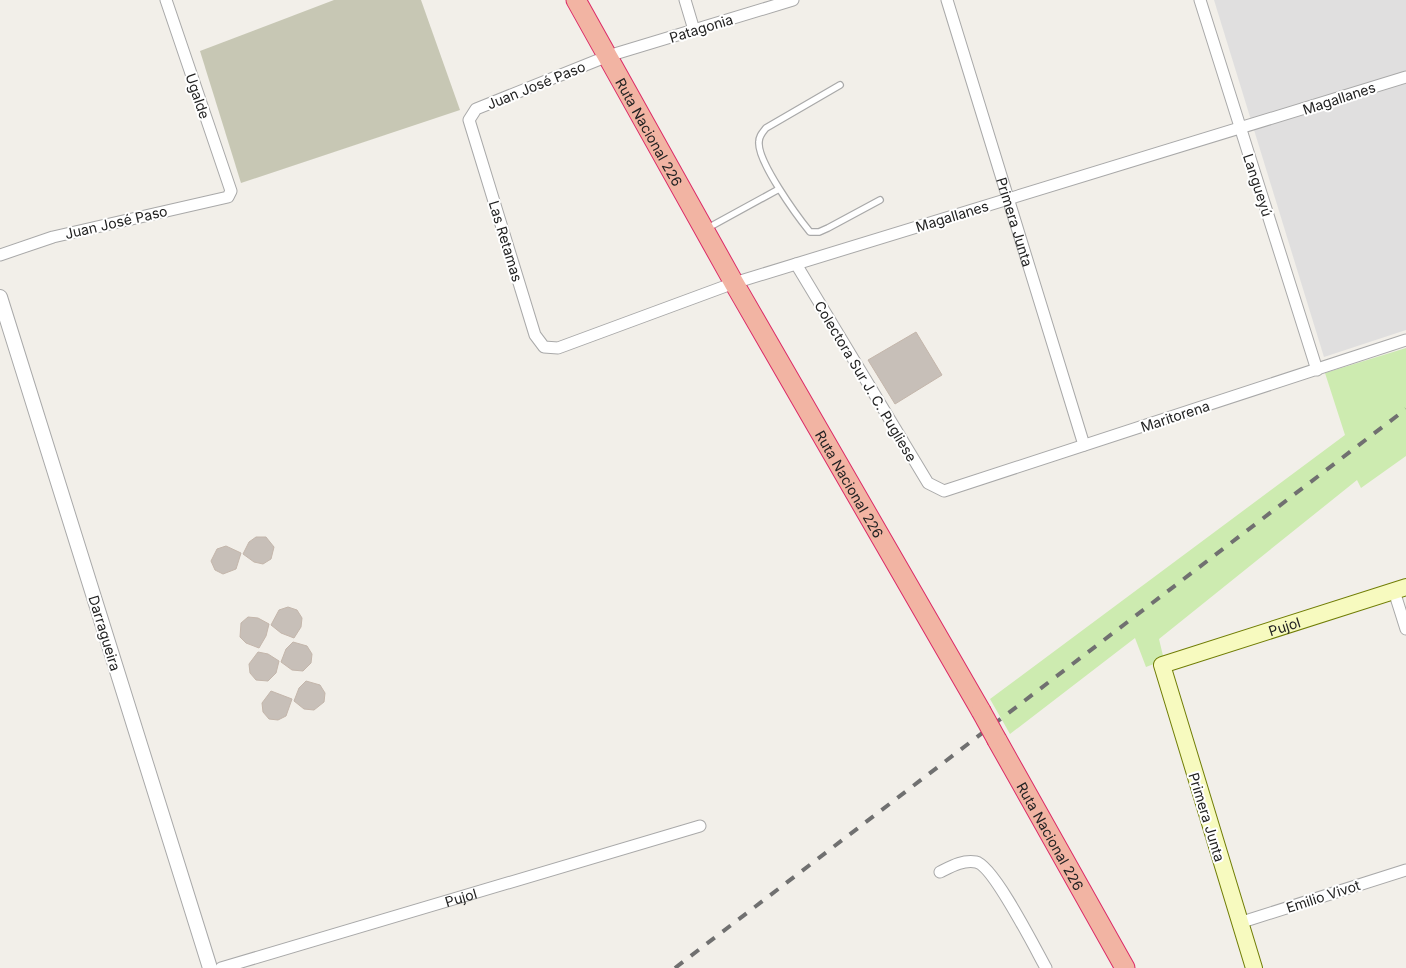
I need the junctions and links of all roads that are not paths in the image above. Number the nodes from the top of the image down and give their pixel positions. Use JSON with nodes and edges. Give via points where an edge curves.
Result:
{"nodes":[{"id":1,"x":166,"y":0,"type":"edge"},
{"id":2,"x":576,"y":0,"type":"edge"},
{"id":3,"x":685,"y":0,"type":"edge"},
{"id":4,"x":794,"y":0,"type":"edge"},
{"id":5,"x":947,"y":0,"type":"edge"},
{"id":6,"x":1200,"y":0,"type":"edge"},
{"id":7,"x":694,"y":30,"type":"junction"},
{"id":8,"x":608,"y":56,"type":"junction"},
{"id":9,"x":1406,"y":77,"type":"edge"},
{"id":10,"x":840,"y":85,"type":"dead end"},
{"id":11,"x":469,"y":120,"type":"joint"},
{"id":12,"x":1241,"y":129,"type":"junction"},
{"id":13,"x":779,"y":189,"type":"junction"},
{"id":14,"x":231,"y":191,"type":"joint"},
{"id":15,"x":1010,"y":198,"type":"junction"},
{"id":16,"x":880,"y":200,"type":"dead end"},
{"id":17,"x":704,"y":230,"type":"junction"},
{"id":18,"x":0,"y":255,"type":"edge"},
{"id":19,"x":796,"y":264,"type":"junction"},
{"id":20,"x":734,"y":283,"type":"junction"},
{"id":21,"x":0,"y":298,"type":"edge"},
{"id":22,"x":1406,"y":340,"type":"edge"},
{"id":23,"x":558,"y":348,"type":"joint"},
{"id":24,"x":1317,"y":370,"type":"junction"},
{"id":25,"x":1084,"y":445,"type":"junction"},
{"id":26,"x":944,"y":491,"type":"joint"},
{"id":27,"x":1400,"y":589,"type":"edge"},
{"id":28,"x":1406,"y":629,"type":"edge"},
{"id":29,"x":1162,"y":665,"type":"joint"},
{"id":30,"x":700,"y":826,"type":"dead end"},
{"id":31,"x":1406,"y":870,"type":"edge"},
{"id":32,"x":940,"y":872,"type":"dead end"},
{"id":33,"x":1239,"y":923,"type":"junction"},
{"id":34,"x":210,"y":968,"type":"edge"},
{"id":35,"x":220,"y":968,"type":"edge"},
{"id":36,"x":1046,"y":968,"type":"edge"},
{"id":37,"x":1125,"y":968,"type":"edge"},
{"id":38,"x":1254,"y":968,"type":"edge"}],
"edges":[{"from":1,"to":14,"type":"street","name":"Ugalde"},
{"from":2,"to":8,"type":"highway","name":"Ruta Nacional 226"},
{"from":3,"to":7,"type":"street"},
{"from":4,"to":7,"type":"street","name":"Patagonia"},
{"from":5,"to":15,"type":"street","name":"Primera Junta"},
{"from":6,"to":12,"type":"street","name":"Langueyú"},
{"from":7,"to":8,"type":"street","name":"Patagonia"},
{"from":8,"to":11,"type":"street","name":"Juan José Paso","via":[[476,109]]},
{"from":8,"to":17,"type":"highway","name":"Ruta Nacional 226"},
{"from":9,"to":12,"type":"street","name":"Magallanes"},
{"from":10,"to":13,"type":"lane","via":[[766,128],[760,136],[758,144]]},
{"from":11,"to":23,"type":"street","name":"Las Retamas","via":[[535,335],[544,347]]},
{"from":12,"to":15,"type":"street","name":"Magallanes"},
{"from":12,"to":24,"type":"street","name":"Langueyú"},
{"from":13,"to":16,"type":"lane","via":[[810,232],[828,228]]},
{"from":13,"to":17,"type":"lane"},
{"from":14,"to":18,"type":"street","name":"Juan José Paso","via":[[228,197],[53,236]]},
{"from":15,"to":19,"type":"street","name":"Magallanes"},
{"from":15,"to":25,"type":"street","name":"Primera Junta"},
{"from":17,"to":20,"type":"highway","name":"Ruta Nacional 226"},
{"from":19,"to":20,"type":"street","name":"Magallanes"},
{"from":19,"to":26,"type":"street","name":"Colectora Sur J. C. Pugliese","via":[[928,483]]},
{"from":20,"to":23,"type":"street","name":"Magallanes"},
{"from":20,"to":37,"type":"highway","name":"Ruta Nacional 226","bridge":true},
{"from":21,"to":34,"type":"street","name":"Darragueira"},
{"from":22,"to":24,"type":"street","name":"Maritorena"},
{"from":24,"to":25,"type":"street","name":"Maritorena"},
{"from":25,"to":26,"type":"street","name":"Maritorena"},
{"from":27,"to":28,"type":"street"},
{"from":27,"to":29,"type":"main road","name":"Pujol"},
{"from":29,"to":33,"type":"main road","name":"Primera Junta"},
{"from":30,"to":35,"type":"street","name":"Pujol"},
{"from":31,"to":33,"type":"street","name":"Emilio Vivot"},
{"from":32,"to":36,"type":"street","via":[[962,862],[978,862],[986,868]]},
{"from":33,"to":38,"type":"main road","name":"Primera Junta"}]}
